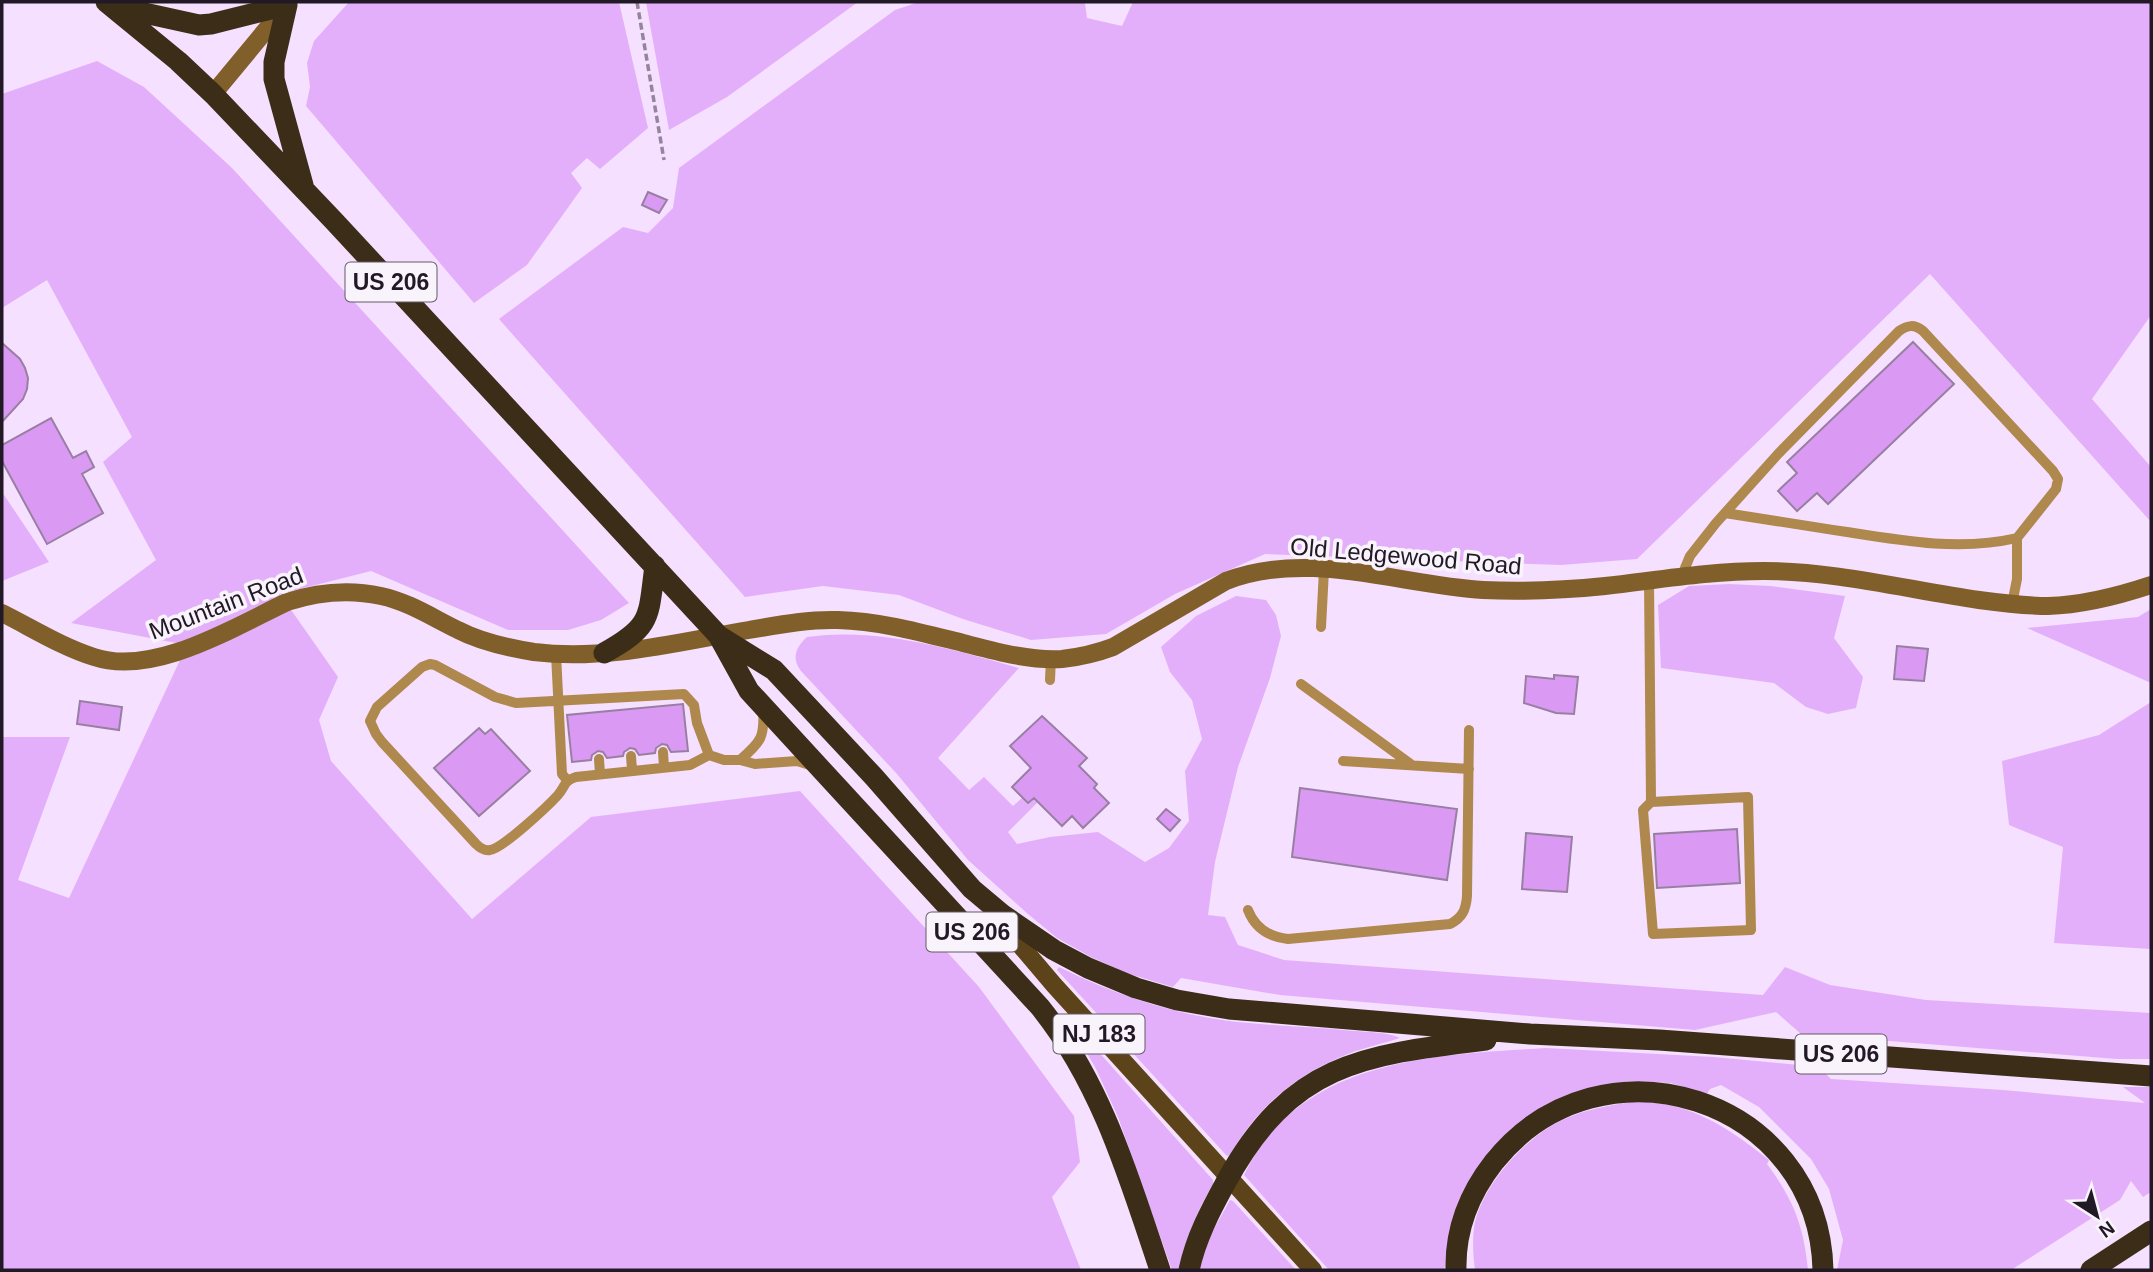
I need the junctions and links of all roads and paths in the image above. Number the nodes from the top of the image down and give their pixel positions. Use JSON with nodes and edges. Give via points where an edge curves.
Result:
{"nodes":[{"id":1,"x":637,"y":2,"type":"edge"},
{"id":2,"x":288,"y":3,"type":"edge"},
{"id":3,"x":109,"y":4,"type":"edge"},
{"id":4,"x":213,"y":94,"type":"junction"},
{"id":5,"x":664,"y":160,"type":"dead end"},
{"id":6,"x":304,"y":188,"type":"junction"},
{"id":7,"x":1725,"y":513,"type":"junction"},
{"id":8,"x":2017,"y":538,"type":"junction"},
{"id":9,"x":655,"y":566,"type":"junction"},
{"id":10,"x":1324,"y":570,"type":"junction"},
{"id":11,"x":1686,"y":576,"type":"junction"},
{"id":12,"x":1649,"y":580,"type":"junction"},
{"id":13,"x":2151,"y":584,"type":"edge"},
{"id":14,"x":2012,"y":604,"type":"junction"},
{"id":15,"x":2,"y":613,"type":"edge"},
{"id":16,"x":1321,"y":626,"type":"dead end"},
{"id":17,"x":718,"y":635,"type":"junction"},
{"id":18,"x":604,"y":653,"type":"junction"},
{"id":19,"x":556,"y":654,"type":"junction"},
{"id":20,"x":1051,"y":658,"type":"junction"},
{"id":21,"x":1050,"y":680,"type":"dead end"},
{"id":22,"x":1301,"y":684,"type":"dead end"},
{"id":23,"x":658,"y":694,"type":"junction"},
{"id":24,"x":627,"y":696,"type":"junction"},
{"id":25,"x":593,"y":699,"type":"junction"},
{"id":26,"x":558,"y":702,"type":"junction"},
{"id":27,"x":659,"y":706,"type":"dead end"},
{"id":28,"x":763,"y":706,"type":"junction"},
{"id":29,"x":628,"y":710,"type":"dead end"},
{"id":30,"x":594,"y":713,"type":"dead end"},
{"id":31,"x":1469,"y":730,"type":"dead end"},
{"id":32,"x":663,"y":752,"type":"dead end"},
{"id":33,"x":631,"y":755,"type":"dead end"},
{"id":34,"x":709,"y":755,"type":"junction"},
{"id":35,"x":599,"y":759,"type":"dead end"},
{"id":36,"x":740,"y":760,"type":"junction"},
{"id":37,"x":1343,"y":761,"type":"dead end"},
{"id":38,"x":1412,"y":765,"type":"junction"},
{"id":39,"x":664,"y":767,"type":"junction"},
{"id":40,"x":1469,"y":769,"type":"junction"},
{"id":41,"x":632,"y":770,"type":"junction"},
{"id":42,"x":600,"y":774,"type":"junction"},
{"id":43,"x":826,"y":774,"type":"junction"},
{"id":44,"x":567,"y":780,"type":"junction"},
{"id":45,"x":1651,"y":802,"type":"junction"},
{"id":46,"x":972,"y":889,"type":"junction"},
{"id":47,"x":1248,"y":910,"type":"dead end"},
{"id":48,"x":1530,"y":1034,"type":"junction"},
{"id":49,"x":2151,"y":1076,"type":"edge"},
{"id":50,"x":1229,"y":1177,"type":"junction"},
{"id":51,"x":2151,"y":1231,"type":"edge"},
{"id":52,"x":1160,"y":1270,"type":"edge"},
{"id":53,"x":1189,"y":1270,"type":"edge"},
{"id":54,"x":1313,"y":1270,"type":"edge"},
{"id":55,"x":1456,"y":1270,"type":"edge"},
{"id":56,"x":1824,"y":1270,"type":"edge"},
{"id":57,"x":2091,"y":1270,"type":"edge"}],
"edges":[{"from":1,"to":5,"type":"path"},
{"from":2,"to":3,"type":"highway","via":[[199,25]]},
{"from":2,"to":4,"type":"street"},
{"from":2,"to":6,"type":"highway","via":[[274,79]]},
{"from":3,"to":4,"type":"highway","number":"US 206"},
{"from":4,"to":6,"type":"highway","number":"US 206"},
{"from":6,"to":9,"type":"highway","number":"US 206"},
{"from":7,"to":8,"type":"lane","via":[[1911,542],[1951,544]]},
{"from":7,"to":8,"type":"lane","via":[[1899,331],[1914,326],[2056,475],[2058,486]]},
{"from":7,"to":11,"type":"lane","via":[[1690,556]]},
{"from":8,"to":14,"type":"lane"},
{"from":9,"to":17,"type":"highway","number":"US 206"},
{"from":9,"to":18,"type":"highway","via":[[646,620],[633,635]]},
{"from":10,"to":12,"type":"street","name":"Old Ledgewood Road","via":[[1482,590],[1532,591]]},
{"from":10,"to":16,"type":"lane"},
{"from":10,"to":20,"type":"street","name":"Old Ledgewood Road","via":[[1243,575],[1210,589],[1114,647]]},
{"from":11,"to":12,"type":"street","name":"Old Ledgewood Road"},
{"from":11,"to":14,"type":"street","name":"Old Ledgewood Road","via":[[1754,571],[1805,574]]},
{"from":12,"to":45,"type":"lane"},
{"from":13,"to":14,"type":"street","name":"Old Ledgewood Road","via":[[2082,603]]},
{"from":15,"to":19,"type":"street","name":"Mountain Road","via":[[96,658],[125,662],[192,647],[295,599],[349,592],[414,607],[484,640]]},
{"from":17,"to":18,"type":"street","name":"Mountain Road"},
{"from":17,"to":20,"type":"street","name":"Old Ledgewood Road","via":[[838,620]]},
{"from":17,"to":28,"type":"highway","number":"US 206","via":[[749,691]]},
{"from":17,"to":46,"type":"highway","number":"US 206","via":[[774,670]]},
{"from":18,"to":19,"type":"street","name":"Mountain Road"},
{"from":19,"to":26,"type":"lane"},
{"from":20,"to":21,"type":"lane"},
{"from":22,"to":38,"type":"lane"},
{"from":23,"to":24,"type":"lane"},
{"from":23,"to":27,"type":"lane"},
{"from":23,"to":34,"type":"lane","via":[[680,692],[691,700]]},
{"from":24,"to":25,"type":"lane"},
{"from":24,"to":29,"type":"lane"},
{"from":25,"to":26,"type":"lane"},
{"from":25,"to":30,"type":"lane"},
{"from":26,"to":44,"type":"lane","via":[[562,774]]},
{"from":26,"to":44,"type":"lane","via":[[510,702],[430,664],[377,707],[370,721],[396,757],[485,850],[504,843],[558,795]]},
{"from":28,"to":36,"type":"lane","via":[[763,735]]},
{"from":28,"to":43,"type":"highway","number":"US 206"},
{"from":31,"to":40,"type":"lane"},
{"from":32,"to":39,"type":"lane"},
{"from":33,"to":41,"type":"lane"},
{"from":34,"to":36,"type":"lane","via":[[724,761]]},
{"from":34,"to":39,"type":"lane","via":[[690,765]]},
{"from":35,"to":42,"type":"lane"},
{"from":36,"to":43,"type":"lane","via":[[755,764],[804,762]]},
{"from":37,"to":38,"type":"lane"},
{"from":38,"to":40,"type":"lane"},
{"from":39,"to":41,"type":"lane"},
{"from":40,"to":47,"type":"lane","via":[[1467,896],[1465,910],[1457,920],[1288,939],[1262,930]]},
{"from":41,"to":42,"type":"lane"},
{"from":42,"to":44,"type":"lane"},
{"from":43,"to":52,"type":"highway","number":"US 206","via":[[1040,1007],[1063,1038],[1109,1125]]},
{"from":45,"to":45,"type":"lane","via":[[1748,797],[1751,930],[1653,934],[1643,810]]},
{"from":46,"to":48,"type":"highway","number":"US 206","via":[[1023,931],[1061,954],[1136,988],[1177,1000],[1229,1009]]},
{"from":46,"to":50,"type":"main road","number":"NJ 183"},
{"from":48,"to":49,"type":"highway","number":"US 206"},
{"from":48,"to":50,"type":"highway","via":[[1406,1050],[1328,1074],[1269,1118]]},
{"from":50,"to":53,"type":"highway","via":[[1205,1220]]},
{"from":50,"to":54,"type":"main road","number":"NJ 183"},
{"from":51,"to":57,"type":"highway"},
{"from":55,"to":56,"type":"highway","via":[[1455,1252],[1469,1202],[1503,1152],[1561,1108],[1633,1091],[1684,1096],[1709,1105],[1740,1120],[1771,1144],[1807,1198],[1819,1227]]}]}
